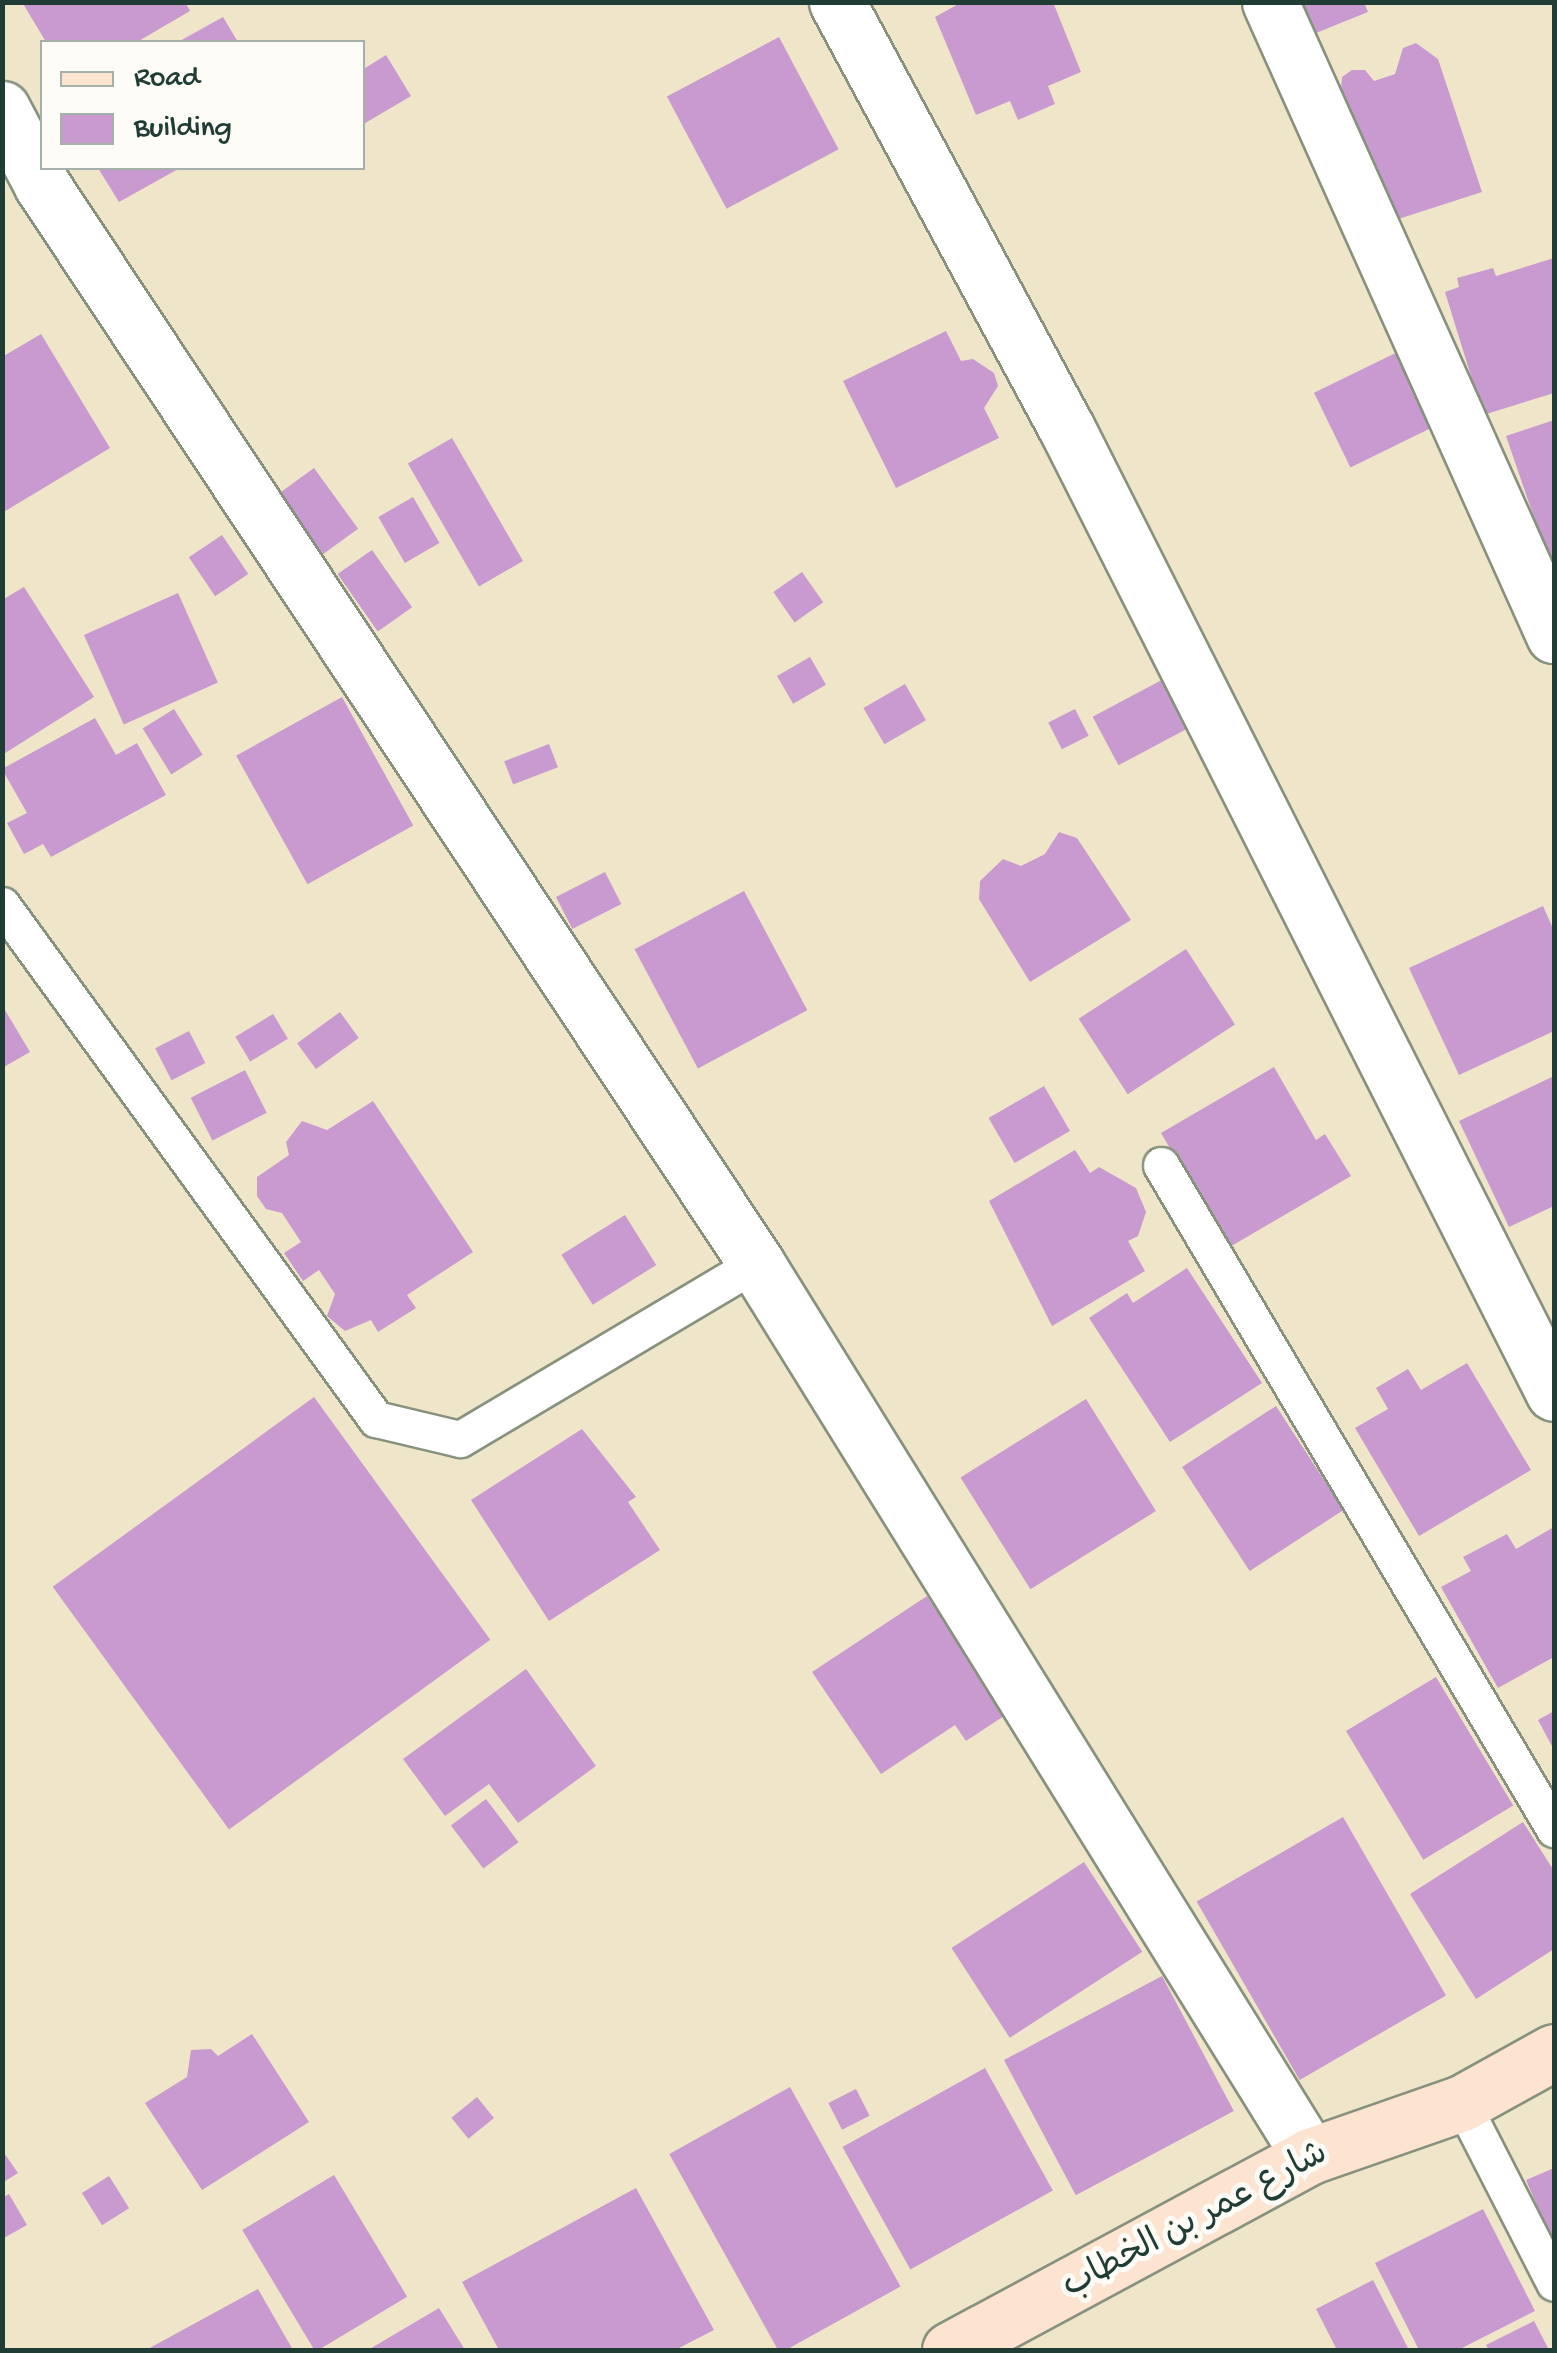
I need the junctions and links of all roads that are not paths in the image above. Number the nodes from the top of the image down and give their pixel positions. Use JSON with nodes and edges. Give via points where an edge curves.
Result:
{"nodes":[{"id":1,"x":837,"y":2,"type":"edge"},
{"id":2,"x":1270,"y":2,"type":"edge"},
{"id":3,"x":2,"y":109,"type":"edge"},
{"id":4,"x":1554,"y":636,"type":"edge"},
{"id":5,"x":2,"y":905,"type":"edge"},
{"id":6,"x":1161,"y":1165,"type":"dead end"},
{"id":7,"x":756,"y":1263,"type":"junction"},
{"id":8,"x":1554,"y":1393,"type":"edge"},
{"id":9,"x":1554,"y":1830,"type":"edge"},
{"id":10,"x":1554,"y":2052,"type":"edge"},
{"id":11,"x":1462,"y":2103,"type":"junction"},
{"id":12,"x":1310,"y":2156,"type":"junction"},
{"id":13,"x":1554,"y":2284,"type":"edge"},
{"id":14,"x":950,"y":2350,"type":"edge"}],
"edges":[{"from":1,"to":8,"type":"street","via":[[1066,427]]},
{"from":2,"to":4,"type":"street"},
{"from":3,"to":7,"type":"street","via":[[42,185]]},
{"from":5,"to":7,"type":"lane","via":[[376,1419],[460,1439]]},
{"from":6,"to":9,"type":"lane"},
{"from":7,"to":12,"type":"street"},
{"from":10,"to":11,"type":"main road","name":"شارع عمر بن الخطاب"},
{"from":11,"to":12,"type":"main road","name":"شارع عمر بن الخطاب"},
{"from":11,"to":13,"type":"lane"},
{"from":12,"to":14,"type":"main road","name":"شارع عمر بن الخطاب"}]}
